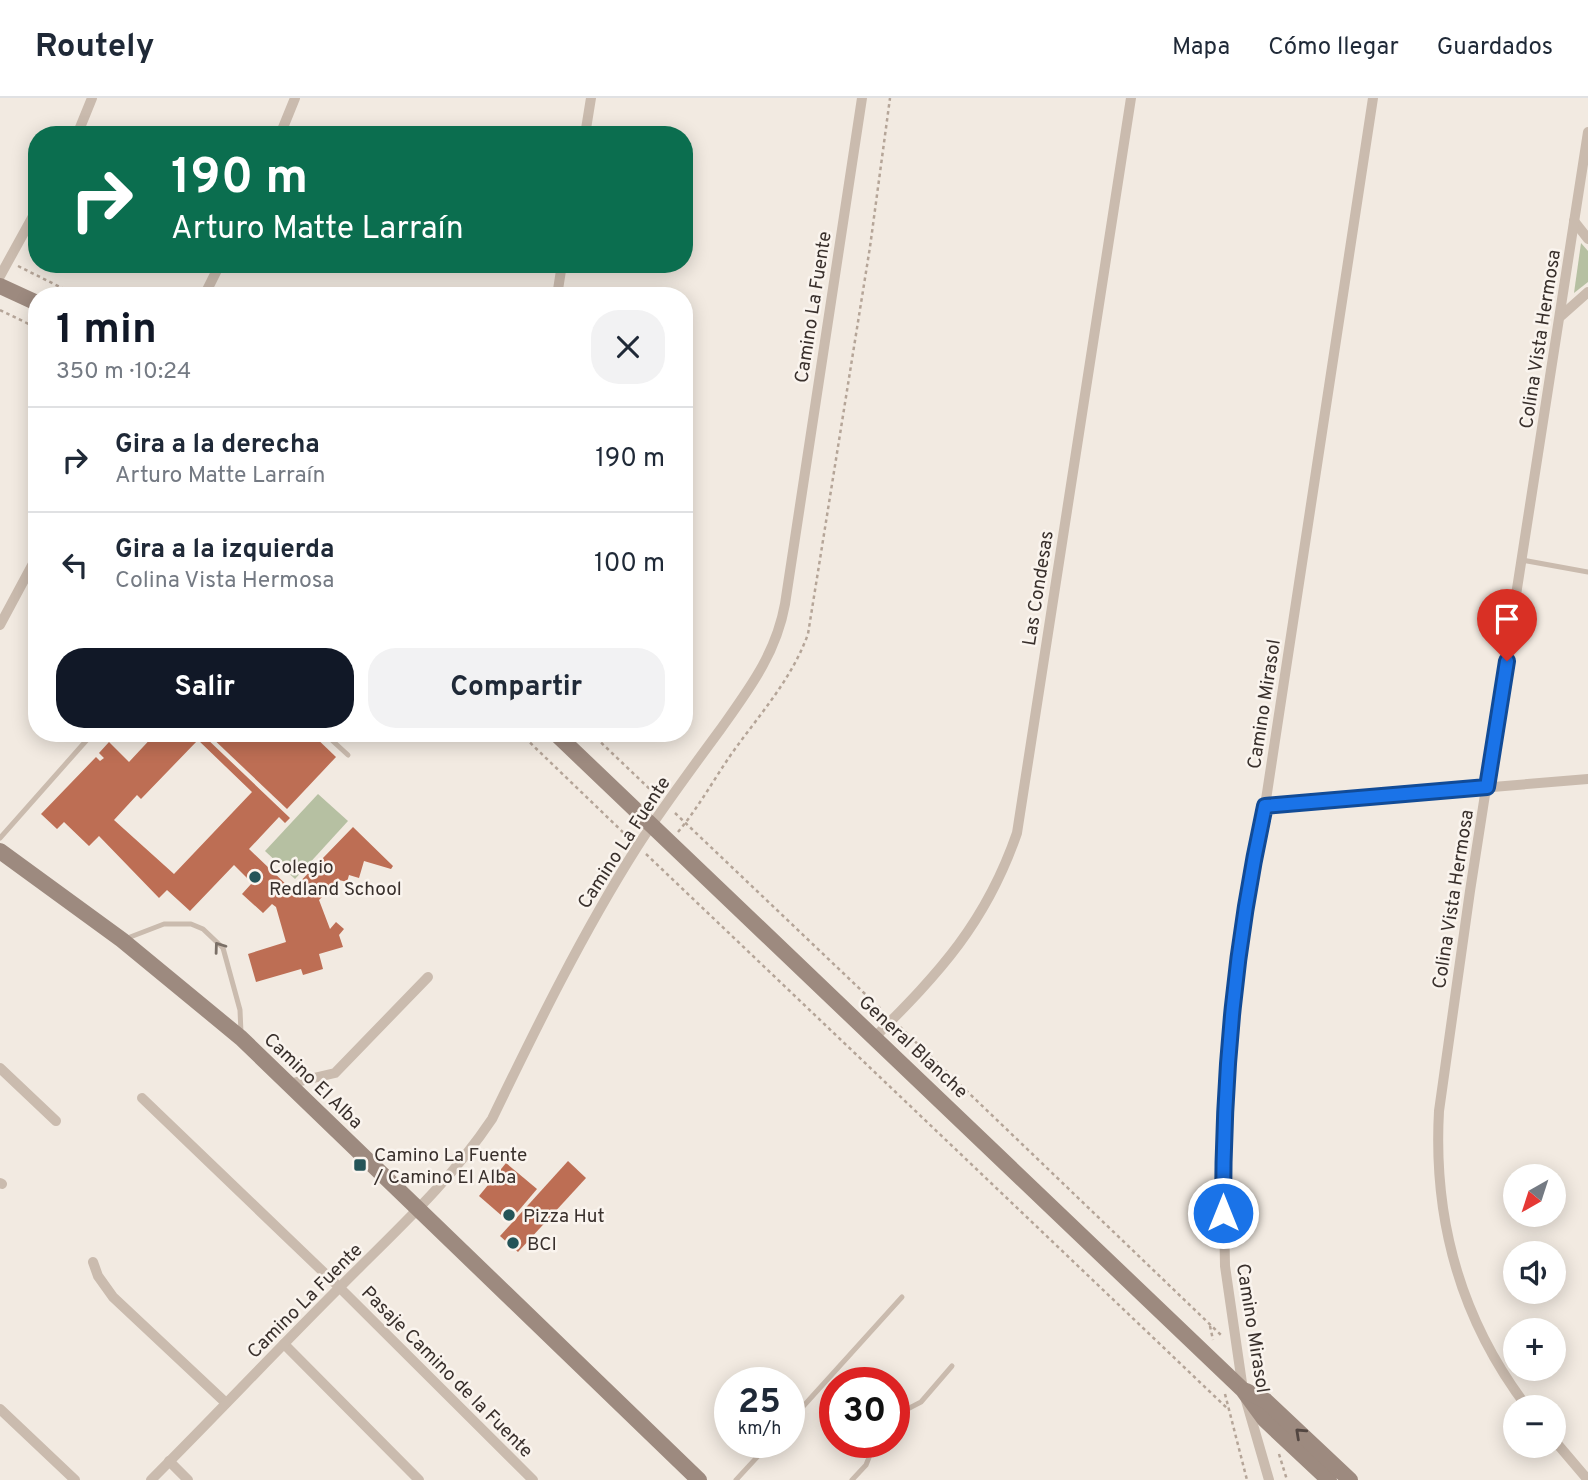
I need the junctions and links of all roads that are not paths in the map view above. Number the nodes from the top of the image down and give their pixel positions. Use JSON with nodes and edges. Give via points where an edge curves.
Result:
{"nodes":[{"id":1,"x":92,"y":98,"type":"edge"},
{"id":2,"x":295,"y":98,"type":"edge"},
{"id":3,"x":591,"y":98,"type":"edge"},
{"id":4,"x":862,"y":98,"type":"edge"},
{"id":5,"x":1131,"y":98,"type":"edge"},
{"id":6,"x":1373,"y":98,"type":"edge"},
{"id":7,"x":81,"y":126,"type":"edge"},
{"id":8,"x":284,"y":126,"type":"edge"},
{"id":9,"x":586,"y":126,"type":"edge"},
{"id":10,"x":1588,"y":132,"type":"edge"},
{"id":11,"x":1574,"y":220,"type":"junction"},
{"id":12,"x":28,"y":226,"type":"edge"},
{"id":13,"x":1588,"y":239,"type":"edge"},
{"id":14,"x":0,"y":276,"type":"edge"},
{"id":15,"x":0,"y":286,"type":"edge"},
{"id":16,"x":1588,"y":292,"type":"edge"},
{"id":17,"x":28,"y":299,"type":"edge"},
{"id":18,"x":1561,"y":316,"type":"junction"},
{"id":19,"x":1522,"y":560,"type":"junction"},
{"id":20,"x":1588,"y":572,"type":"edge"},
{"id":21,"x":28,"y":573,"type":"edge"},
{"id":22,"x":0,"y":625,"type":"edge"},
{"id":23,"x":85,"y":742,"type":"edge"},
{"id":24,"x":334,"y":742,"type":"edge"},
{"id":25,"x":564,"y":742,"type":"edge"},
{"id":26,"x":348,"y":755,"type":"dead end"},
{"id":27,"x":1588,"y":779,"type":"edge"},
{"id":28,"x":1487,"y":787,"type":"junction"},
{"id":29,"x":1265,"y":806,"type":"junction"},
{"id":30,"x":652,"y":825,"type":"junction"},
{"id":31,"x":0,"y":838,"type":"edge"},
{"id":32,"x":0,"y":851,"type":"edge"},
{"id":33,"x":122,"y":940,"type":"junction"},
{"id":34,"x":428,"y":977,"type":"dead end"},
{"id":35,"x":241,"y":1038,"type":"junction"},
{"id":36,"x":874,"y":1038,"type":"junction"},
{"id":37,"x":0,"y":1068,"type":"edge"},
{"id":38,"x":288,"y":1084,"type":"junction"},
{"id":39,"x":142,"y":1098,"type":"dead end"},
{"id":40,"x":56,"y":1121,"type":"dead end"},
{"id":41,"x":418,"y":1211,"type":"junction"},
{"id":42,"x":93,"y":1262,"type":"dead end"},
{"id":43,"x":340,"y":1287,"type":"junction"},
{"id":44,"x":902,"y":1297,"type":"dead end"},
{"id":45,"x":284,"y":1344,"type":"junction"},
{"id":46,"x":953,"y":1366,"type":"dead end"},
{"id":47,"x":1243,"y":1390,"type":"junction"},
{"id":48,"x":1519,"y":1395,"type":"edge"},
{"id":49,"x":226,"y":1403,"type":"junction"},
{"id":50,"x":805,"y":1404,"type":"edge"},
{"id":51,"x":910,"y":1408,"type":"edge"},
{"id":52,"x":0,"y":1409,"type":"edge"},
{"id":53,"x":1566,"y":1454,"type":"edge"},
{"id":54,"x":756,"y":1458,"type":"edge"},
{"id":55,"x":869,"y":1458,"type":"edge"},
{"id":56,"x":169,"y":1461,"type":"junction"},
{"id":57,"x":75,"y":1480,"type":"edge"},
{"id":58,"x":151,"y":1480,"type":"edge"},
{"id":59,"x":188,"y":1480,"type":"edge"},
{"id":60,"x":419,"y":1480,"type":"edge"},
{"id":61,"x":533,"y":1480,"type":"edge"},
{"id":62,"x":699,"y":1480,"type":"edge"},
{"id":63,"x":736,"y":1480,"type":"edge"},
{"id":64,"x":852,"y":1480,"type":"edge"},
{"id":65,"x":1269,"y":1480,"type":"edge"},
{"id":66,"x":1329,"y":1480,"type":"edge"},
{"id":67,"x":1350,"y":1480,"type":"edge"},
{"id":68,"x":1588,"y":1480,"type":"edge"}],
"edges":[{"from":1,"to":7,"type":"street"},
{"from":2,"to":8,"type":"street"},
{"from":3,"to":9,"type":"street"},
{"from":4,"to":30,"type":"street","name":"Camino La Fuente","via":[[782,620],[765,665]]},
{"from":5,"to":36,"type":"street","name":"Las Condesas","via":[[1017,833],[973,926],[951,957]]},
{"from":6,"to":29,"type":"street","name":"Camino Mirasol"},
{"from":10,"to":11,"type":"street","name":"Colina Vista Hermosa"},
{"from":11,"to":13,"type":"street"},
{"from":11,"to":18,"type":"street","name":"Colina Vista Hermosa"},
{"from":12,"to":14,"type":"street"},
{"from":15,"to":17,"type":"main road"},
{"from":16,"to":18,"type":"street"},
{"from":18,"to":19,"type":"street","name":"Colina Vista Hermosa"},
{"from":19,"to":20,"type":"lane"},
{"from":19,"to":28,"type":"street","name":"Colina Vista Hermosa"},
{"from":21,"to":22,"type":"street"},
{"from":23,"to":31,"type":"lane"},
{"from":24,"to":26,"type":"lane"},
{"from":25,"to":30,"type":"main road","name":"General Blanche"},
{"from":27,"to":28,"type":"street"},
{"from":28,"to":29,"type":"street"},
{"from":28,"to":48,"type":"street","name":"Colina Vista Hermosa","via":[[1439,1111],[1437,1165],[1449,1245],[1465,1297],[1487,1346]]},
{"from":29,"to":47,"type":"street","name":"Camino Mirasol","via":[[1238,954],[1225,1093],[1225,1253]]},
{"from":30,"to":36,"type":"main road","name":"General Blanche"},
{"from":30,"to":41,"type":"street","name":"Camino La Fuente","via":[[587,930],[492,1119]]},
{"from":32,"to":33,"type":"main road","name":"Camino El Alba"},
{"from":33,"to":35,"type":"main road","name":"Camino El Alba"},
{"from":35,"to":33,"type":"lane","one_way":true,"via":[[240,1010],[223,948],[203,929],[164,924]]},
{"from":34,"to":38,"type":"street","via":[[335,1073]]},
{"from":35,"to":38,"type":"main road","name":"Camino El Alba"},
{"from":36,"to":47,"type":"main road","name":"General Blanche"},
{"from":37,"to":40,"type":"street"},
{"from":38,"to":41,"type":"main road","name":"Camino El Alba"},
{"from":39,"to":43,"type":"street","name":"Pasaje Camino de la Fuente"},
{"from":41,"to":43,"type":"street","name":"Camino La Fuente"},
{"from":41,"to":62,"type":"main road","name":"Camino El Alba"},
{"from":42,"to":49,"type":"street","via":[[113,1297]]},
{"from":43,"to":45,"type":"street","name":"Camino La Fuente"},
{"from":43,"to":61,"type":"street","name":"Pasaje Camino de la Fuente"},
{"from":44,"to":50,"type":"lane"},
{"from":45,"to":49,"type":"street","name":"Camino La Fuente"},
{"from":45,"to":60,"type":"street"},
{"from":46,"to":51,"type":"lane","via":[[921,1402]]},
{"from":47,"to":65,"type":"street","name":"Camino Mirasol"},
{"from":47,"to":66,"type":"main road","name":"General Blanche","via":[[1265,1420]]},
{"from":67,"to":47,"type":"main road","name":"General Blanche","one_way":true,"via":[[1266,1401]]},
{"from":49,"to":56,"type":"street","name":"Camino La Fuente"},
{"from":52,"to":57,"type":"street"},
{"from":53,"to":68,"type":"street"},
{"from":54,"to":63,"type":"lane"},
{"from":55,"to":64,"type":"lane"},
{"from":56,"to":58,"type":"street","name":"Camino La Fuente"},
{"from":56,"to":59,"type":"street"}]}
